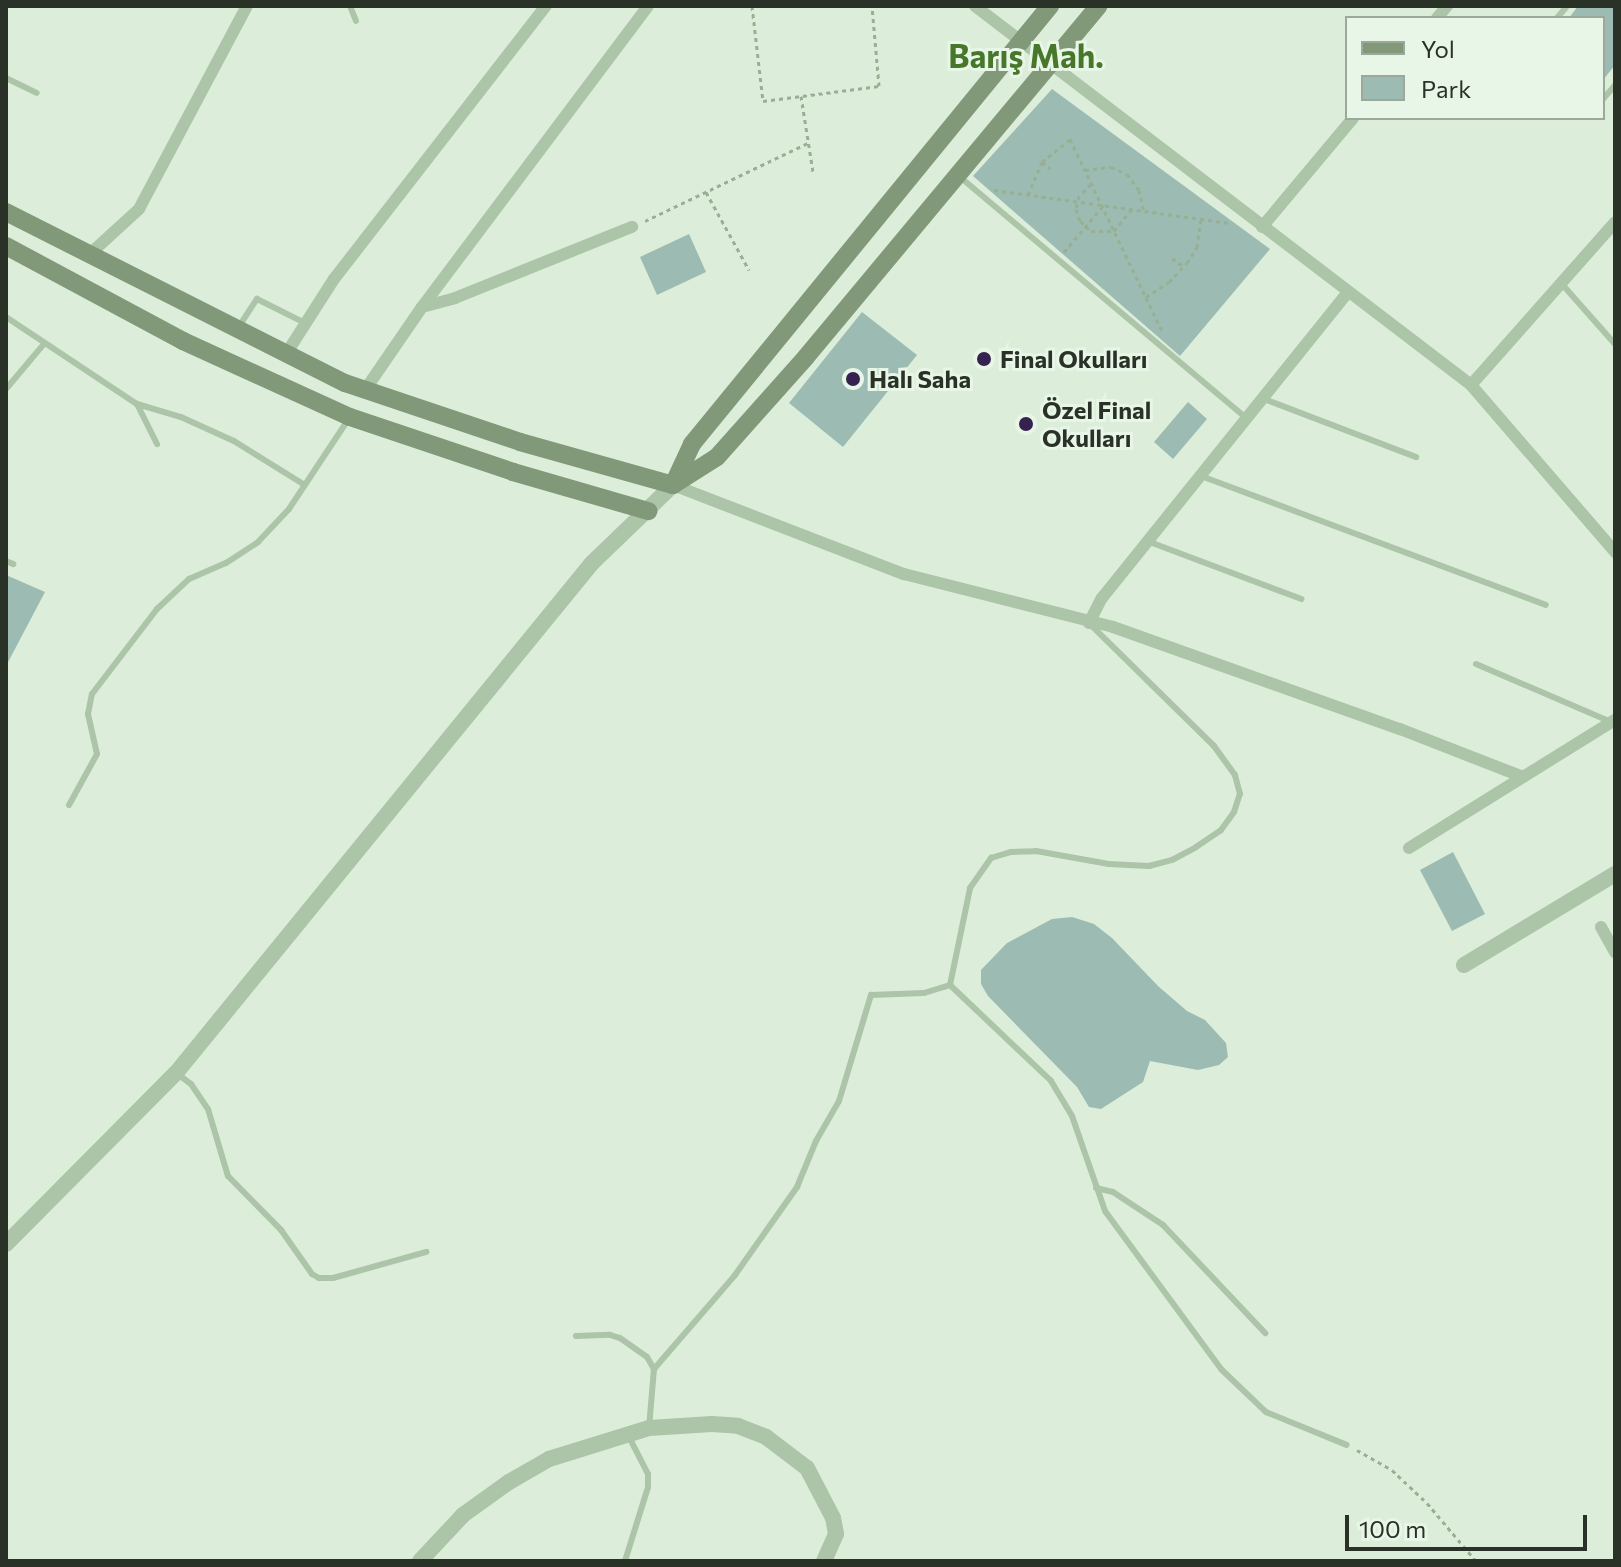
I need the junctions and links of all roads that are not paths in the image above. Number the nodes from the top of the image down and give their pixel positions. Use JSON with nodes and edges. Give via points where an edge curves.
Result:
{"nodes":[{"id":1,"x":247,"y":6,"type":"edge"},
{"id":2,"x":350,"y":6,"type":"edge"},
{"id":3,"x":546,"y":6,"type":"edge"},
{"id":4,"x":648,"y":6,"type":"edge"},
{"id":5,"x":975,"y":6,"type":"edge"},
{"id":6,"x":1050,"y":6,"type":"edge"},
{"id":7,"x":1098,"y":6,"type":"edge"},
{"id":8,"x":356,"y":21,"type":"dead end"},
{"id":9,"x":1020,"y":43,"type":"junction"},
{"id":10,"x":1050,"y":66,"type":"junction"},
{"id":11,"x":6,"y":78,"type":"edge"},
{"id":12,"x":37,"y":93,"type":"dead end"},
{"id":13,"x":1351,"y":120,"type":"edge"},
{"id":14,"x":956,"y":174,"type":"junction"},
{"id":15,"x":6,"y":212,"type":"edge"},
{"id":16,"x":1615,"y":222,"type":"edge"},
{"id":17,"x":632,"y":227,"type":"road end"},
{"id":18,"x":1262,"y":227,"type":"junction"},
{"id":19,"x":6,"y":246,"type":"edge"},
{"id":20,"x":91,"y":253,"type":"junction"},
{"id":21,"x":1561,"y":283,"type":"junction"},
{"id":22,"x":1348,"y":292,"type":"junction"},
{"id":23,"x":422,"y":307,"type":"junction"},
{"id":24,"x":6,"y":317,"type":"edge"},
{"id":25,"x":305,"y":323,"type":"junction"},
{"id":26,"x":238,"y":329,"type":"junction"},
{"id":27,"x":1615,"y":344,"type":"edge"},
{"id":28,"x":43,"y":345,"type":"junction"},
{"id":29,"x":286,"y":354,"type":"junction"},
{"id":30,"x":1471,"y":385,"type":"junction"},
{"id":31,"x":6,"y":389,"type":"edge"},
{"id":32,"x":365,"y":390,"type":"junction"},
{"id":33,"x":1260,"y":398,"type":"junction"},
{"id":34,"x":137,"y":404,"type":"junction"},
{"id":35,"x":350,"y":417,"type":"junction"},
{"id":36,"x":1245,"y":417,"type":"junction"},
{"id":37,"x":157,"y":444,"type":"dead end"},
{"id":38,"x":1416,"y":457,"type":"dead end"},
{"id":39,"x":1200,"y":476,"type":"junction"},
{"id":40,"x":303,"y":484,"type":"junction"},
{"id":41,"x":673,"y":485,"type":"junction"},
{"id":42,"x":648,"y":511,"type":"junction"},
{"id":43,"x":1147,"y":541,"type":"junction"},
{"id":44,"x":1615,"y":552,"type":"edge"},
{"id":45,"x":1301,"y":599,"type":"dead end"},
{"id":46,"x":1546,"y":605,"type":"dead end"},
{"id":47,"x":1089,"y":623,"type":"junction"},
{"id":48,"x":1476,"y":664,"type":"dead end"},
{"id":49,"x":1613,"y":721,"type":"edge"},
{"id":50,"x":1523,"y":777,"type":"junction"},
{"id":51,"x":69,"y":805,"type":"dead end"},
{"id":52,"x":1409,"y":848,"type":"dead end"},
{"id":53,"x":1615,"y":874,"type":"edge"},
{"id":54,"x":1601,"y":927,"type":"dead end"},
{"id":55,"x":1615,"y":952,"type":"edge"},
{"id":56,"x":1464,"y":965,"type":"dead end"},
{"id":57,"x":950,"y":985,"type":"junction"},
{"id":58,"x":176,"y":1073,"type":"junction"},
{"id":59,"x":1096,"y":1188,"type":"junction"},
{"id":60,"x":6,"y":1244,"type":"edge"},
{"id":61,"x":426,"y":1252,"type":"dead end"},
{"id":62,"x":1265,"y":1333,"type":"dead end"},
{"id":63,"x":576,"y":1336,"type":"dead end"},
{"id":64,"x":654,"y":1369,"type":"junction"},
{"id":65,"x":649,"y":1428,"type":"junction"},
{"id":66,"x":628,"y":1435,"type":"junction"},
{"id":67,"x":1347,"y":1445,"type":"road end"},
{"id":68,"x":420,"y":1561,"type":"edge"},
{"id":69,"x":625,"y":1561,"type":"edge"},
{"id":70,"x":824,"y":1561,"type":"edge"}],
"edges":[{"from":1,"to":20,"type":"street","via":[[139,209]]},
{"from":2,"to":8,"type":"lane"},
{"from":3,"to":25,"type":"street","via":[[390,204]]},
{"from":4,"to":23,"type":"street"},
{"from":5,"to":9,"type":"street"},
{"from":6,"to":9,"type":"main road"},
{"from":7,"to":10,"type":"main road"},
{"from":9,"to":10,"type":"street"},
{"from":9,"to":41,"type":"main road","via":[[692,444]]},
{"from":10,"to":14,"type":"main road"},
{"from":10,"to":18,"type":"street"},
{"from":11,"to":12,"type":"lane"},
{"from":13,"to":18,"type":"street"},
{"from":14,"to":36,"type":"lane"},
{"from":14,"to":41,"type":"main road","via":[[717,457]]},
{"from":15,"to":20,"type":"main road"},
{"from":16,"to":21,"type":"street"},
{"from":17,"to":23,"type":"street"},
{"from":18,"to":22,"type":"street"},
{"from":19,"to":35,"type":"main road","via":[[183,341]]},
{"from":20,"to":26,"type":"main road"},
{"from":21,"to":27,"type":"lane"},
{"from":21,"to":30,"type":"street"},
{"from":22,"to":30,"type":"street"},
{"from":22,"to":33,"type":"street"},
{"from":23,"to":32,"type":"street"},
{"from":24,"to":28,"type":"lane"},
{"from":25,"to":26,"type":"lane","via":[[257,299]]},
{"from":25,"to":29,"type":"street"},
{"from":26,"to":29,"type":"main road"},
{"from":28,"to":31,"type":"lane"},
{"from":28,"to":34,"type":"lane"},
{"from":29,"to":32,"type":"main road"},
{"from":30,"to":44,"type":"street"},
{"from":32,"to":41,"type":"main road","via":[[520,442]]},
{"from":33,"to":36,"type":"street"},
{"from":33,"to":38,"type":"lane"},
{"from":34,"to":37,"type":"lane"},
{"from":34,"to":40,"type":"lane","via":[[234,441]]},
{"from":35,"to":40,"type":"lane"},
{"from":35,"to":42,"type":"main road"},
{"from":36,"to":39,"type":"street"},
{"from":39,"to":43,"type":"street"},
{"from":39,"to":46,"type":"lane"},
{"from":40,"to":51,"type":"lane","via":[[289,509],[258,542],[189,579],[157,609],[92,694],[88,714],[97,754]]},
{"from":41,"to":42,"type":"street"},
{"from":41,"to":47,"type":"street","via":[[904,574]]},
{"from":42,"to":58,"type":"street","via":[[592,563]]},
{"from":43,"to":45,"type":"lane"},
{"from":43,"to":47,"type":"street"},
{"from":47,"to":50,"type":"street","via":[[1236,669]]},
{"from":47,"to":57,"type":"lane","via":[[1214,746],[1235,775],[1240,794],[1234,812],[1221,830],[1196,847],[1149,866],[1036,851],[991,858],[970,888]]},
{"from":48,"to":49,"type":"lane"},
{"from":49,"to":50,"type":"street"},
{"from":50,"to":52,"type":"street"},
{"from":53,"to":56,"type":"street"},
{"from":54,"to":55,"type":"street"},
{"from":57,"to":59,"type":"lane","via":[[1051,1081],[1072,1116]]},
{"from":57,"to":64,"type":"lane","via":[[924,993],[871,995],[839,1101],[797,1187],[735,1275]]},
{"from":58,"to":60,"type":"street"},
{"from":58,"to":61,"type":"lane","via":[[208,1109],[228,1176],[281,1230],[312,1274],[333,1278]]},
{"from":59,"to":62,"type":"lane","via":[[1113,1192],[1163,1225]]},
{"from":59,"to":67,"type":"lane","via":[[1126,1242],[1244,1393],[1266,1412]]},
{"from":63,"to":64,"type":"lane","via":[[620,1338],[647,1357]]},
{"from":64,"to":65,"type":"lane"},
{"from":65,"to":66,"type":"street"},
{"from":65,"to":70,"type":"street","via":[[738,1426],[790,1452],[807,1468],[833,1518],[836,1534]]},
{"from":66,"to":68,"type":"street","via":[[549,1459],[509,1482],[463,1515]]},
{"from":66,"to":69,"type":"lane","via":[[648,1474],[648,1487]]}]}
